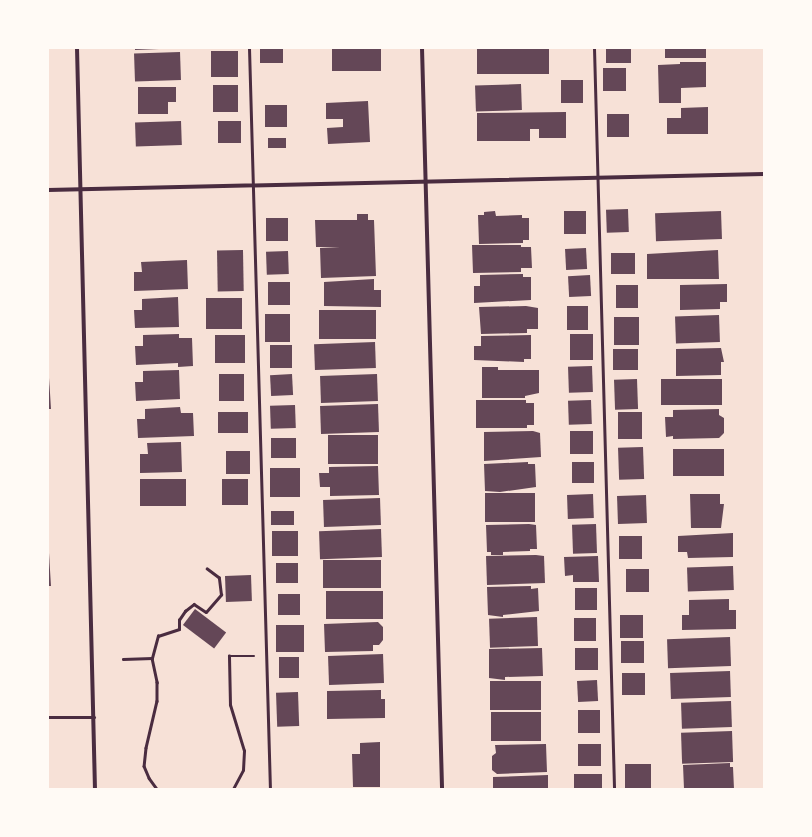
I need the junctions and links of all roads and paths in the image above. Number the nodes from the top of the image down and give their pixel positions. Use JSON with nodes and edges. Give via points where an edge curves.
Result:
{"nodes":[{"id":1,"x":77,"y":48,"type":"edge"},
{"id":2,"x":249,"y":48,"type":"edge"},
{"id":3,"x":422,"y":48,"type":"edge"},
{"id":4,"x":594,"y":48,"type":"edge"},
{"id":5,"x":764,"y":174,"type":"edge"},
{"id":6,"x":598,"y":177,"type":"junction"},
{"id":7,"x":425,"y":181,"type":"junction"},
{"id":8,"x":253,"y":186,"type":"junction"},
{"id":9,"x":80,"y":189,"type":"junction"},
{"id":10,"x":48,"y":190,"type":"edge"},
{"id":11,"x":207,"y":569,"type":"dead end"},
{"id":12,"x":266,"y":656,"type":"junction"},
{"id":13,"x":152,"y":658,"type":"junction"},
{"id":14,"x":123,"y":659,"type":"dead end"},
{"id":15,"x":48,"y":717,"type":"edge"},
{"id":16,"x":94,"y":717,"type":"junction"},
{"id":17,"x":95,"y":789,"type":"edge"},
{"id":18,"x":157,"y":789,"type":"edge"},
{"id":19,"x":233,"y":789,"type":"edge"},
{"id":20,"x":270,"y":789,"type":"edge"},
{"id":21,"x":442,"y":789,"type":"edge"},
{"id":22,"x":614,"y":789,"type":"edge"}],
"edges":[{"from":1,"to":9,"type":"street"},
{"from":2,"to":8,"type":"lane"},
{"from":3,"to":7,"type":"street"},
{"from":4,"to":6,"type":"lane"},
{"from":5,"to":6,"type":"street"},
{"from":6,"to":7,"type":"street"},
{"from":6,"to":22,"type":"lane"},
{"from":7,"to":8,"type":"street"},
{"from":7,"to":21,"type":"street"},
{"from":8,"to":9,"type":"street"},
{"from":8,"to":12,"type":"lane"},
{"from":9,"to":10,"type":"street"},
{"from":9,"to":16,"type":"street"},
{"from":11,"to":13,"type":"path","via":[[219,578],[221,595],[206,612],[194,604],[185,611],[179,620],[179,629],[158,636]]},
{"from":12,"to":19,"type":"path","via":[[229,656],[230,705],[244,751],[243,770]]},
{"from":12,"to":20,"type":"lane"},
{"from":13,"to":14,"type":"path"},
{"from":13,"to":18,"type":"path","via":[[157,682],[157,701],[144,766]]},
{"from":15,"to":16,"type":"lane"},
{"from":16,"to":17,"type":"street"}]}
